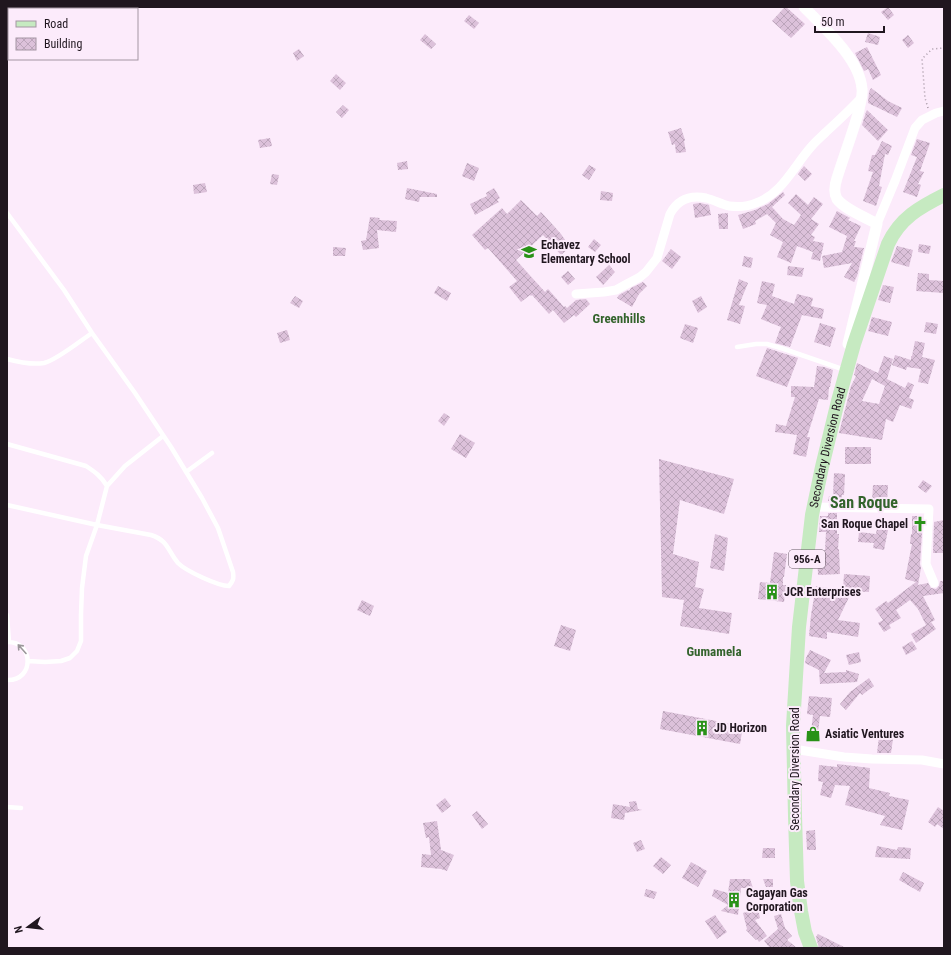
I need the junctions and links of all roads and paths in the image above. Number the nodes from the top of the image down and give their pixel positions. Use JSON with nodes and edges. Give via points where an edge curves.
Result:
{"nodes":[{"id":1,"x":804,"y":7,"type":"edge"},
{"id":2,"x":944,"y":48,"type":"edge"},
{"id":3,"x":862,"y":98,"type":"junction"},
{"id":4,"x":944,"y":111,"type":"edge"},
{"id":5,"x":930,"y":116,"type":"junction"},
{"id":6,"x":939,"y":198,"type":"edge"},
{"id":7,"x":7,"y":213,"type":"edge"},
{"id":8,"x":878,"y":224,"type":"junction"},
{"id":9,"x":576,"y":294,"type":"dead end"},
{"id":10,"x":92,"y":332,"type":"junction"},
{"id":11,"x":737,"y":347,"type":"dead end"},
{"id":12,"x":7,"y":358,"type":"edge"},
{"id":13,"x":848,"y":368,"type":"junction"},
{"id":14,"x":163,"y":436,"type":"junction"},
{"id":15,"x":7,"y":444,"type":"edge"},
{"id":16,"x":212,"y":453,"type":"dead end"},
{"id":17,"x":186,"y":472,"type":"junction"},
{"id":18,"x":107,"y":486,"type":"junction"},
{"id":19,"x":7,"y":505,"type":"edge"},
{"id":20,"x":814,"y":506,"type":"junction"},
{"id":21,"x":97,"y":525,"type":"junction"},
{"id":22,"x":934,"y":584,"type":"dead end"},
{"id":23,"x":7,"y":614,"type":"edge"},
{"id":24,"x":8,"y":642,"type":"edge"},
{"id":25,"x":28,"y":661,"type":"junction"},
{"id":26,"x":7,"y":680,"type":"edge"},
{"id":27,"x":793,"y":749,"type":"junction"},
{"id":28,"x":944,"y":764,"type":"edge"},
{"id":29,"x":7,"y":807,"type":"edge"},
{"id":30,"x":21,"y":808,"type":"dead end"},
{"id":31,"x":811,"y":948,"type":"edge"}],
"edges":[{"from":1,"to":3,"type":"street","via":[[853,62],[862,88]]},
{"from":2,"to":5,"type":"path","via":[[932,49],[922,59],[925,98]]},
{"from":3,"to":8,"type":"street","via":[[835,192],[837,199],[845,207]]},
{"from":3,"to":9,"type":"street","via":[[805,153],[780,187],[766,198],[740,207],[706,198],[682,200],[670,214],[657,258],[646,272],[616,290]]},
{"from":4,"to":5,"type":"street"},
{"from":5,"to":8,"type":"street","via":[[915,128]]},
{"from":6,"to":13,"type":"main road","name":"Secondary Diversion Road","number":"956-A","via":[[910,215],[892,234]]},
{"from":7,"to":10,"type":"lane"},
{"from":8,"to":13,"type":"street","via":[[848,345]]},
{"from":10,"to":12,"type":"lane","via":[[53,360],[44,363],[19,362]]},
{"from":10,"to":14,"type":"lane"},
{"from":11,"to":13,"type":"lane","via":[[767,344]]},
{"from":13,"to":20,"type":"main road","name":"Secondary Diversion Road","number":"956-A"},
{"from":14,"to":17,"type":"lane"},
{"from":14,"to":18,"type":"lane","via":[[125,466]]},
{"from":15,"to":18,"type":"lane","via":[[86,466],[103,479]]},
{"from":16,"to":17,"type":"lane"},
{"from":17,"to":21,"type":"lane","via":[[218,528],[233,572],[234,578],[229,586],[218,584],[185,569],[158,537]]},
{"from":18,"to":21,"type":"lane"},
{"from":19,"to":21,"type":"lane"},
{"from":20,"to":22,"type":"street","via":[[929,509],[926,564]]},
{"from":20,"to":27,"type":"main road","name":"Secondary Diversion Road","number":"956-A","via":[[799,627]]},
{"from":21,"to":25,"type":"lane","via":[[86,556],[82,588],[81,641],[77,651],[70,658],[61,661]]},
{"from":23,"to":24,"type":"lane"},
{"from":25,"to":24,"type":"lane","one_way":true,"via":[[27,654],[20,645]]},
{"from":25,"to":26,"type":"lane","via":[[24,674]]},
{"from":27,"to":28,"type":"street","via":[[872,759],[922,760]]},
{"from":27,"to":31,"type":"main road","name":"Secondary Diversion Road","number":"956-A","via":[[797,880],[805,932]]},
{"from":29,"to":30,"type":"lane"}]}
